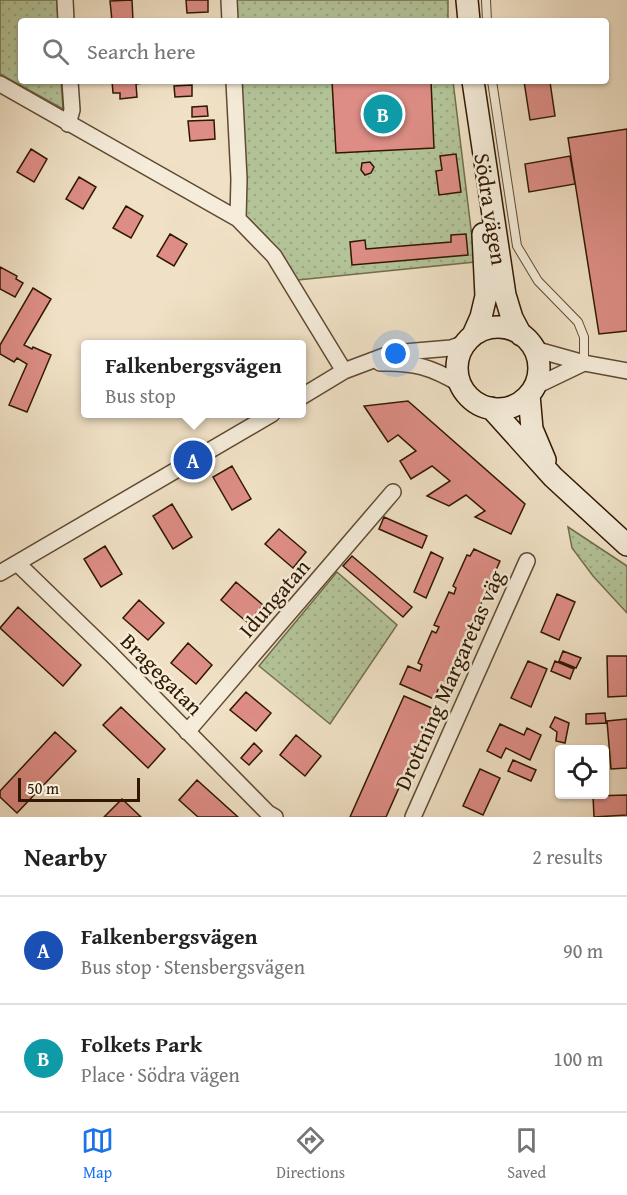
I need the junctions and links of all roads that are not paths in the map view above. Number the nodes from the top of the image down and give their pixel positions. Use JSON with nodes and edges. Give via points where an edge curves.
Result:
{"nodes":[{"id":1,"x":65,"y":0,"type":"edge"},
{"id":2,"x":229,"y":0,"type":"edge"},
{"id":3,"x":460,"y":0,"type":"edge"},
{"id":4,"x":467,"y":0,"type":"edge"},
{"id":5,"x":486,"y":0,"type":"edge"},
{"id":6,"x":66,"y":18,"type":"edge"},
{"id":7,"x":230,"y":18,"type":"edge"},
{"id":8,"x":461,"y":18,"type":"edge"},
{"id":9,"x":469,"y":18,"type":"edge"},
{"id":10,"x":487,"y":18,"type":"edge"},
{"id":11,"x":0,"y":84,"type":"edge"},
{"id":12,"x":70,"y":84,"type":"edge"},
{"id":13,"x":234,"y":84,"type":"edge"},
{"id":14,"x":466,"y":84,"type":"edge"},
{"id":15,"x":473,"y":84,"type":"edge"},
{"id":16,"x":492,"y":84,"type":"edge"},
{"id":17,"x":68,"y":123,"type":"junction"},
{"id":18,"x":238,"y":219,"type":"junction"},
{"id":19,"x":469,"y":339,"type":"junction"},
{"id":20,"x":528,"y":342,"type":"junction"},
{"id":21,"x":584,"y":363,"type":"junction"},
{"id":22,"x":365,"y":364,"type":"junction"},
{"id":23,"x":344,"y":371,"type":"junction"},
{"id":24,"x":627,"y":371,"type":"edge"},
{"id":25,"x":460,"y":384,"type":"junction"},
{"id":26,"x":531,"y":391,"type":"junction"},
{"id":27,"x":306,"y":394,"type":"edge"},
{"id":28,"x":491,"y":408,"type":"junction"},
{"id":29,"x":265,"y":418,"type":"edge"},
{"id":30,"x":553,"y":477,"type":"junction"},
{"id":31,"x":393,"y":492,"type":"dead end"},
{"id":32,"x":627,"y":545,"type":"edge"},
{"id":33,"x":527,"y":561,"type":"dead end"},
{"id":34,"x":17,"y":563,"type":"junction"},
{"id":35,"x":0,"y":573,"type":"edge"},
{"id":36,"x":188,"y":732,"type":"junction"},
{"id":37,"x":275,"y":817,"type":"edge"},
{"id":38,"x":412,"y":817,"type":"edge"}],
"edges":[{"from":1,"to":6,"type":"street"},
{"from":2,"to":7,"type":"street"},
{"from":3,"to":8,"type":"main road"},
{"from":4,"to":9,"type":"main road"},
{"from":5,"to":10,"type":"lane"},
{"from":11,"to":17,"type":"street"},
{"from":12,"to":17,"type":"street","via":[[72,110]]},
{"from":13,"to":18,"type":"street"},
{"from":14,"to":19,"type":"main road","name":"Södra vägen","via":[[486,296],[481,317]]},
{"from":15,"to":20,"type":"main road","name":"Södra vägen","via":[[505,296],[512,318]]},
{"from":16,"to":21,"type":"lane","via":[[517,246],[538,281],[578,322],[584,338]]},
{"from":17,"to":18,"type":"street"},
{"from":18,"to":23,"type":"street","via":[[274,256]]},
{"from":19,"to":20,"type":"main road","via":[[483,330],[500,327],[512,330]]},
{"from":19,"to":22,"type":"street","via":[[451,348],[392,353]]},
{"from":19,"to":25,"type":"main road","via":[[458,359]]},
{"from":20,"to":21,"type":"street"},
{"from":20,"to":26,"type":"main road","via":[[539,367]]},
{"from":21,"to":24,"type":"street"},
{"from":21,"to":26,"type":"street"},
{"from":22,"to":23,"type":"street"},
{"from":22,"to":25,"type":"street","via":[[406,362]]},
{"from":23,"to":27,"type":"street"},
{"from":25,"to":28,"type":"main road","via":[[474,401]]},
{"from":26,"to":28,"type":"main road","via":[[516,405]]},
{"from":26,"to":30,"type":"main road","via":[[532,429]]},
{"from":28,"to":30,"type":"main road"},
{"from":29,"to":34,"type":"street"},
{"from":30,"to":32,"type":"main road"},
{"from":31,"to":36,"type":"street","name":"Idungatan"},
{"from":33,"to":38,"type":"street","name":"Drottning Margaretas väg"},
{"from":34,"to":35,"type":"street"},
{"from":34,"to":36,"type":"street","name":"Bragegatan"},
{"from":36,"to":37,"type":"street","name":"Bragegatan"}]}
